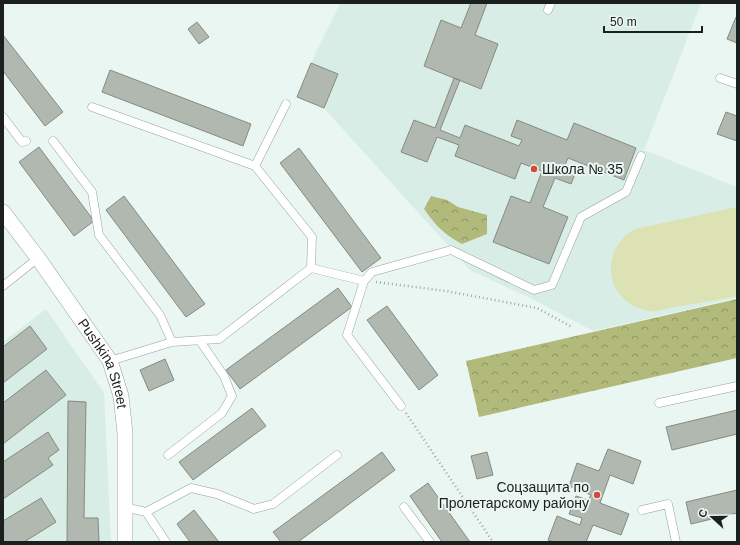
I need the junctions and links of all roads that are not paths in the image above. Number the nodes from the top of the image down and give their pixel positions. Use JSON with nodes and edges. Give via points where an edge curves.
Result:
{"nodes":[{"id":1,"x":720,"y":78,"type":"dead end"},
{"id":2,"x":737,"y":84,"type":"edge"},
{"id":3,"x":286,"y":104,"type":"dead end"},
{"id":4,"x":92,"y":107,"type":"dead end"},
{"id":5,"x":3,"y":117,"type":"edge"},
{"id":6,"x":26,"y":140,"type":"dead end"},
{"id":7,"x":53,"y":141,"type":"dead end"},
{"id":8,"x":641,"y":156,"type":"dead end"},
{"id":9,"x":255,"y":166,"type":"junction"},
{"id":10,"x":3,"y":212,"type":"edge"},
{"id":11,"x":38,"y":258,"type":"junction"},
{"id":12,"x":311,"y":268,"type":"junction"},
{"id":13,"x":364,"y":281,"type":"junction"},
{"id":14,"x":3,"y":286,"type":"edge"},
{"id":15,"x":200,"y":341,"type":"junction"},
{"id":16,"x":172,"y":342,"type":"junction"},
{"id":17,"x":110,"y":361,"type":"junction"},
{"id":18,"x":737,"y":386,"type":"edge"},
{"id":19,"x":659,"y":403,"type":"dead end"},
{"id":20,"x":401,"y":406,"type":"road end"},
{"id":21,"x":168,"y":455,"type":"dead end"},
{"id":22,"x":337,"y":455,"type":"dead end"},
{"id":23,"x":124,"y":507,"type":"junction"},
{"id":24,"x":404,"y":507,"type":"dead end"},
{"id":25,"x":642,"y":510,"type":"dead end"},
{"id":26,"x":146,"y":512,"type":"junction"},
{"id":27,"x":125,"y":542,"type":"edge"},
{"id":28,"x":166,"y":542,"type":"edge"},
{"id":29,"x":430,"y":542,"type":"edge"},
{"id":30,"x":676,"y":542,"type":"edge"}],
"edges":[{"from":1,"to":2,"type":"lane"},
{"from":3,"to":9,"type":"lane"},
{"from":4,"to":9,"type":"lane"},
{"from":5,"to":6,"type":"lane","via":[[22,142]]},
{"from":7,"to":16,"type":"lane","via":[[92,192],[100,235],[160,315]]},
{"from":8,"to":13,"type":"lane","via":[[626,192],[581,217],[552,286],[534,290],[451,250],[372,272]]},
{"from":9,"to":12,"type":"lane","via":[[312,238]]},
{"from":10,"to":11,"type":"street","name":"Pushkina Street"},
{"from":11,"to":14,"type":"lane"},
{"from":11,"to":17,"type":"street","name":"Pushkina Street"},
{"from":12,"to":13,"type":"lane"},
{"from":12,"to":15,"type":"lane","via":[[219,340]]},
{"from":13,"to":20,"type":"lane","via":[[347,335]]},
{"from":15,"to":16,"type":"lane"},
{"from":15,"to":21,"type":"lane","via":[[224,376],[232,396],[222,413]]},
{"from":16,"to":17,"type":"lane"},
{"from":17,"to":23,"type":"street","name":"Pushkina Street","via":[[121,396],[125,433]]},
{"from":18,"to":19,"type":"lane"},
{"from":22,"to":26,"type":"lane","via":[[273,504],[254,509],[216,494],[191,488]]},
{"from":23,"to":26,"type":"lane"},
{"from":23,"to":27,"type":"street","name":"Pushkina Street"},
{"from":24,"to":29,"type":"lane"},
{"from":25,"to":30,"type":"lane","via":[[668,504]]},
{"from":26,"to":28,"type":"lane"}]}
